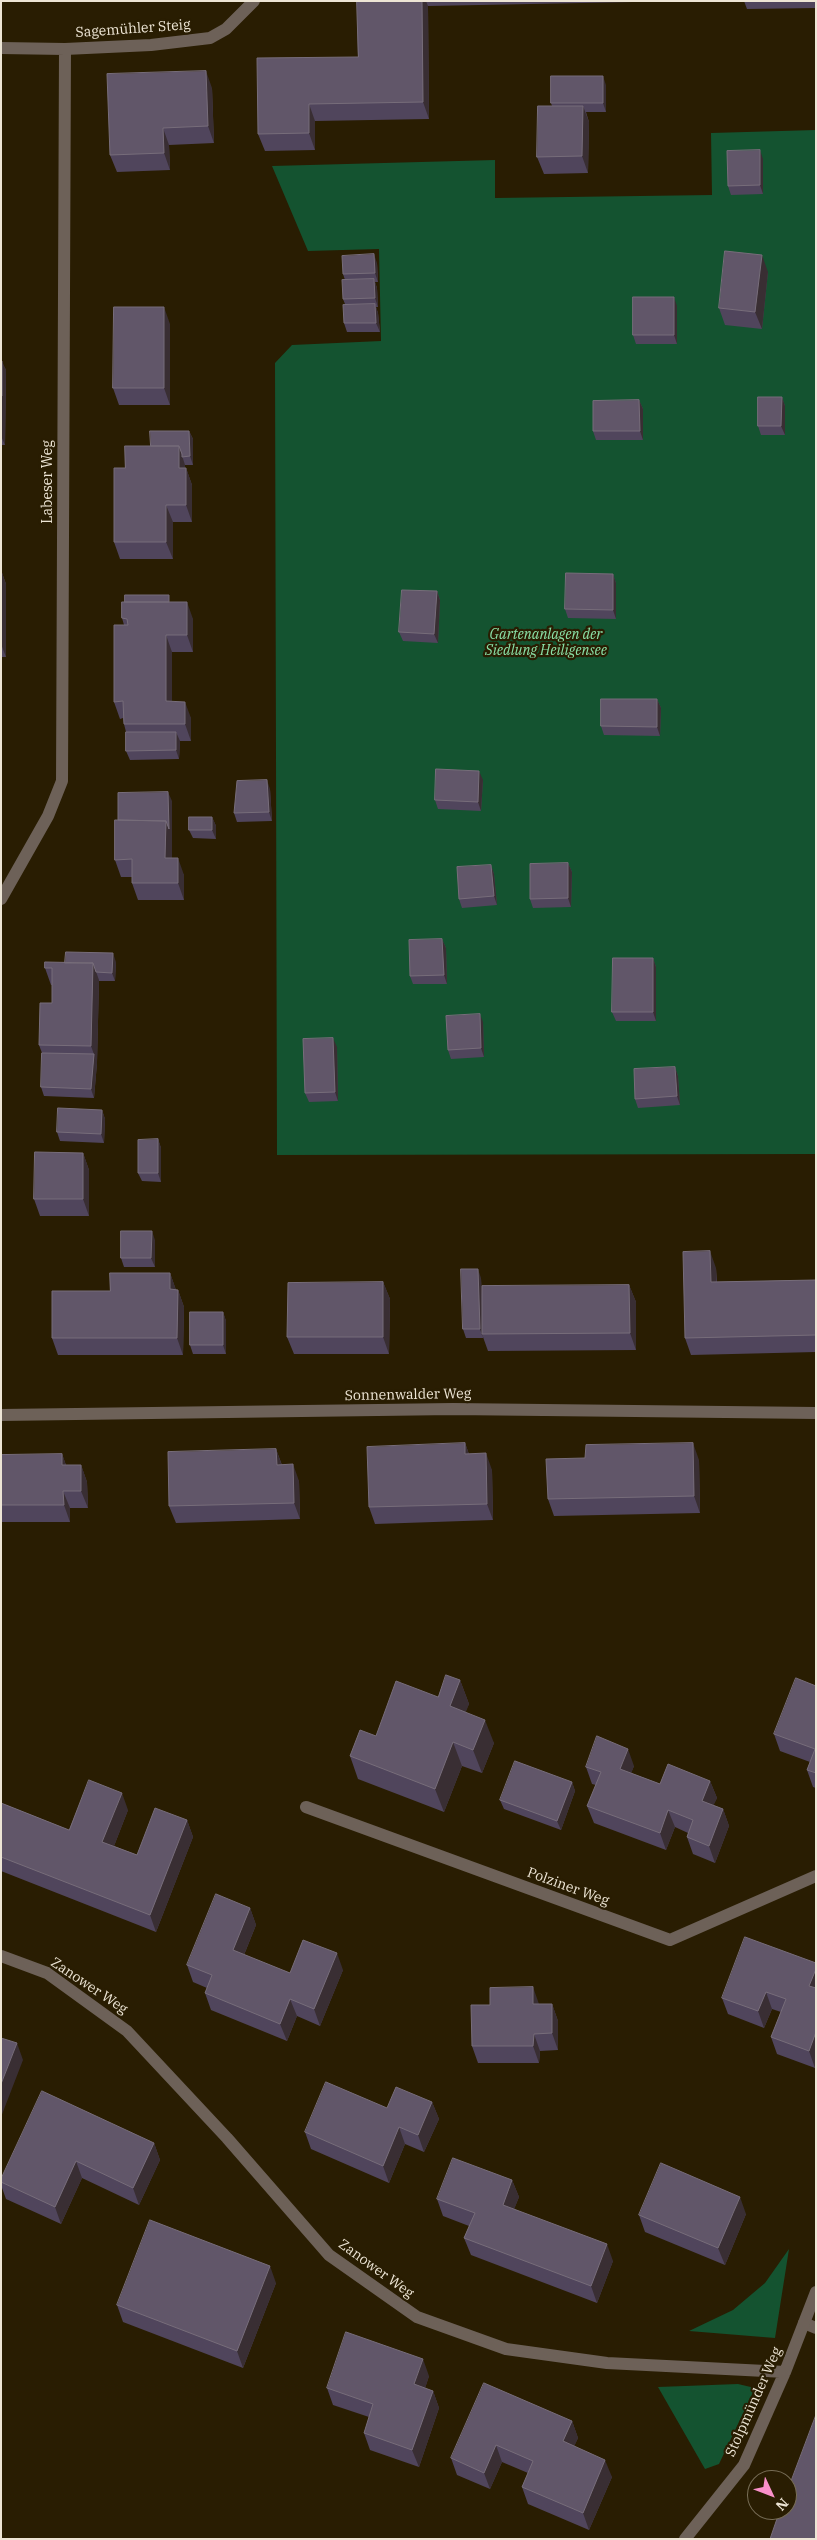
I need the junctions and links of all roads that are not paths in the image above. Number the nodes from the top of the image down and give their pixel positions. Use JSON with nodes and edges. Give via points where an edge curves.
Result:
{"nodes":[{"id":1,"x":254,"y":1,"type":"edge"},
{"id":2,"x":1,"y":48,"type":"edge"},
{"id":3,"x":65,"y":49,"type":"junction"},
{"id":4,"x":1,"y":899,"type":"edge"},
{"id":5,"x":816,"y":1413,"type":"edge"},
{"id":6,"x":1,"y":1415,"type":"edge"},
{"id":7,"x":306,"y":1807,"type":"dead end"},
{"id":8,"x":816,"y":1876,"type":"edge"},
{"id":9,"x":1,"y":1956,"type":"edge"},
{"id":10,"x":816,"y":2292,"type":"edge"},
{"id":11,"x":810,"y":2325,"type":"edge"},
{"id":12,"x":785,"y":2372,"type":"junction"},
{"id":13,"x":685,"y":2539,"type":"edge"}],
"edges":[{"from":1,"to":3,"type":"street","name":"Sagemühler Steig","via":[[226,28],[210,38]]},
{"from":2,"to":3,"type":"street","name":"Sagemühler Steig"},
{"from":3,"to":4,"type":"street","name":"Labeser Weg","via":[[62,781],[48,816]]},
{"from":5,"to":6,"type":"street","name":"Sonnenwalder Weg","via":[[453,1409]]},
{"from":7,"to":8,"type":"street","name":"Polziner Weg","via":[[670,1940]]},
{"from":9,"to":12,"type":"street","name":"Zanower Weg","via":[[47,1973],[127,2031],[227,2138],[329,2255],[417,2316],[506,2349],[607,2363]]},
{"from":10,"to":11,"type":"street","name":"Stolpmünder Weg"},
{"from":11,"to":12,"type":"street","name":"Stolpmünder Weg"},
{"from":12,"to":13,"type":"street","name":"Stolpmünder Weg","via":[[744,2465]]}]}
